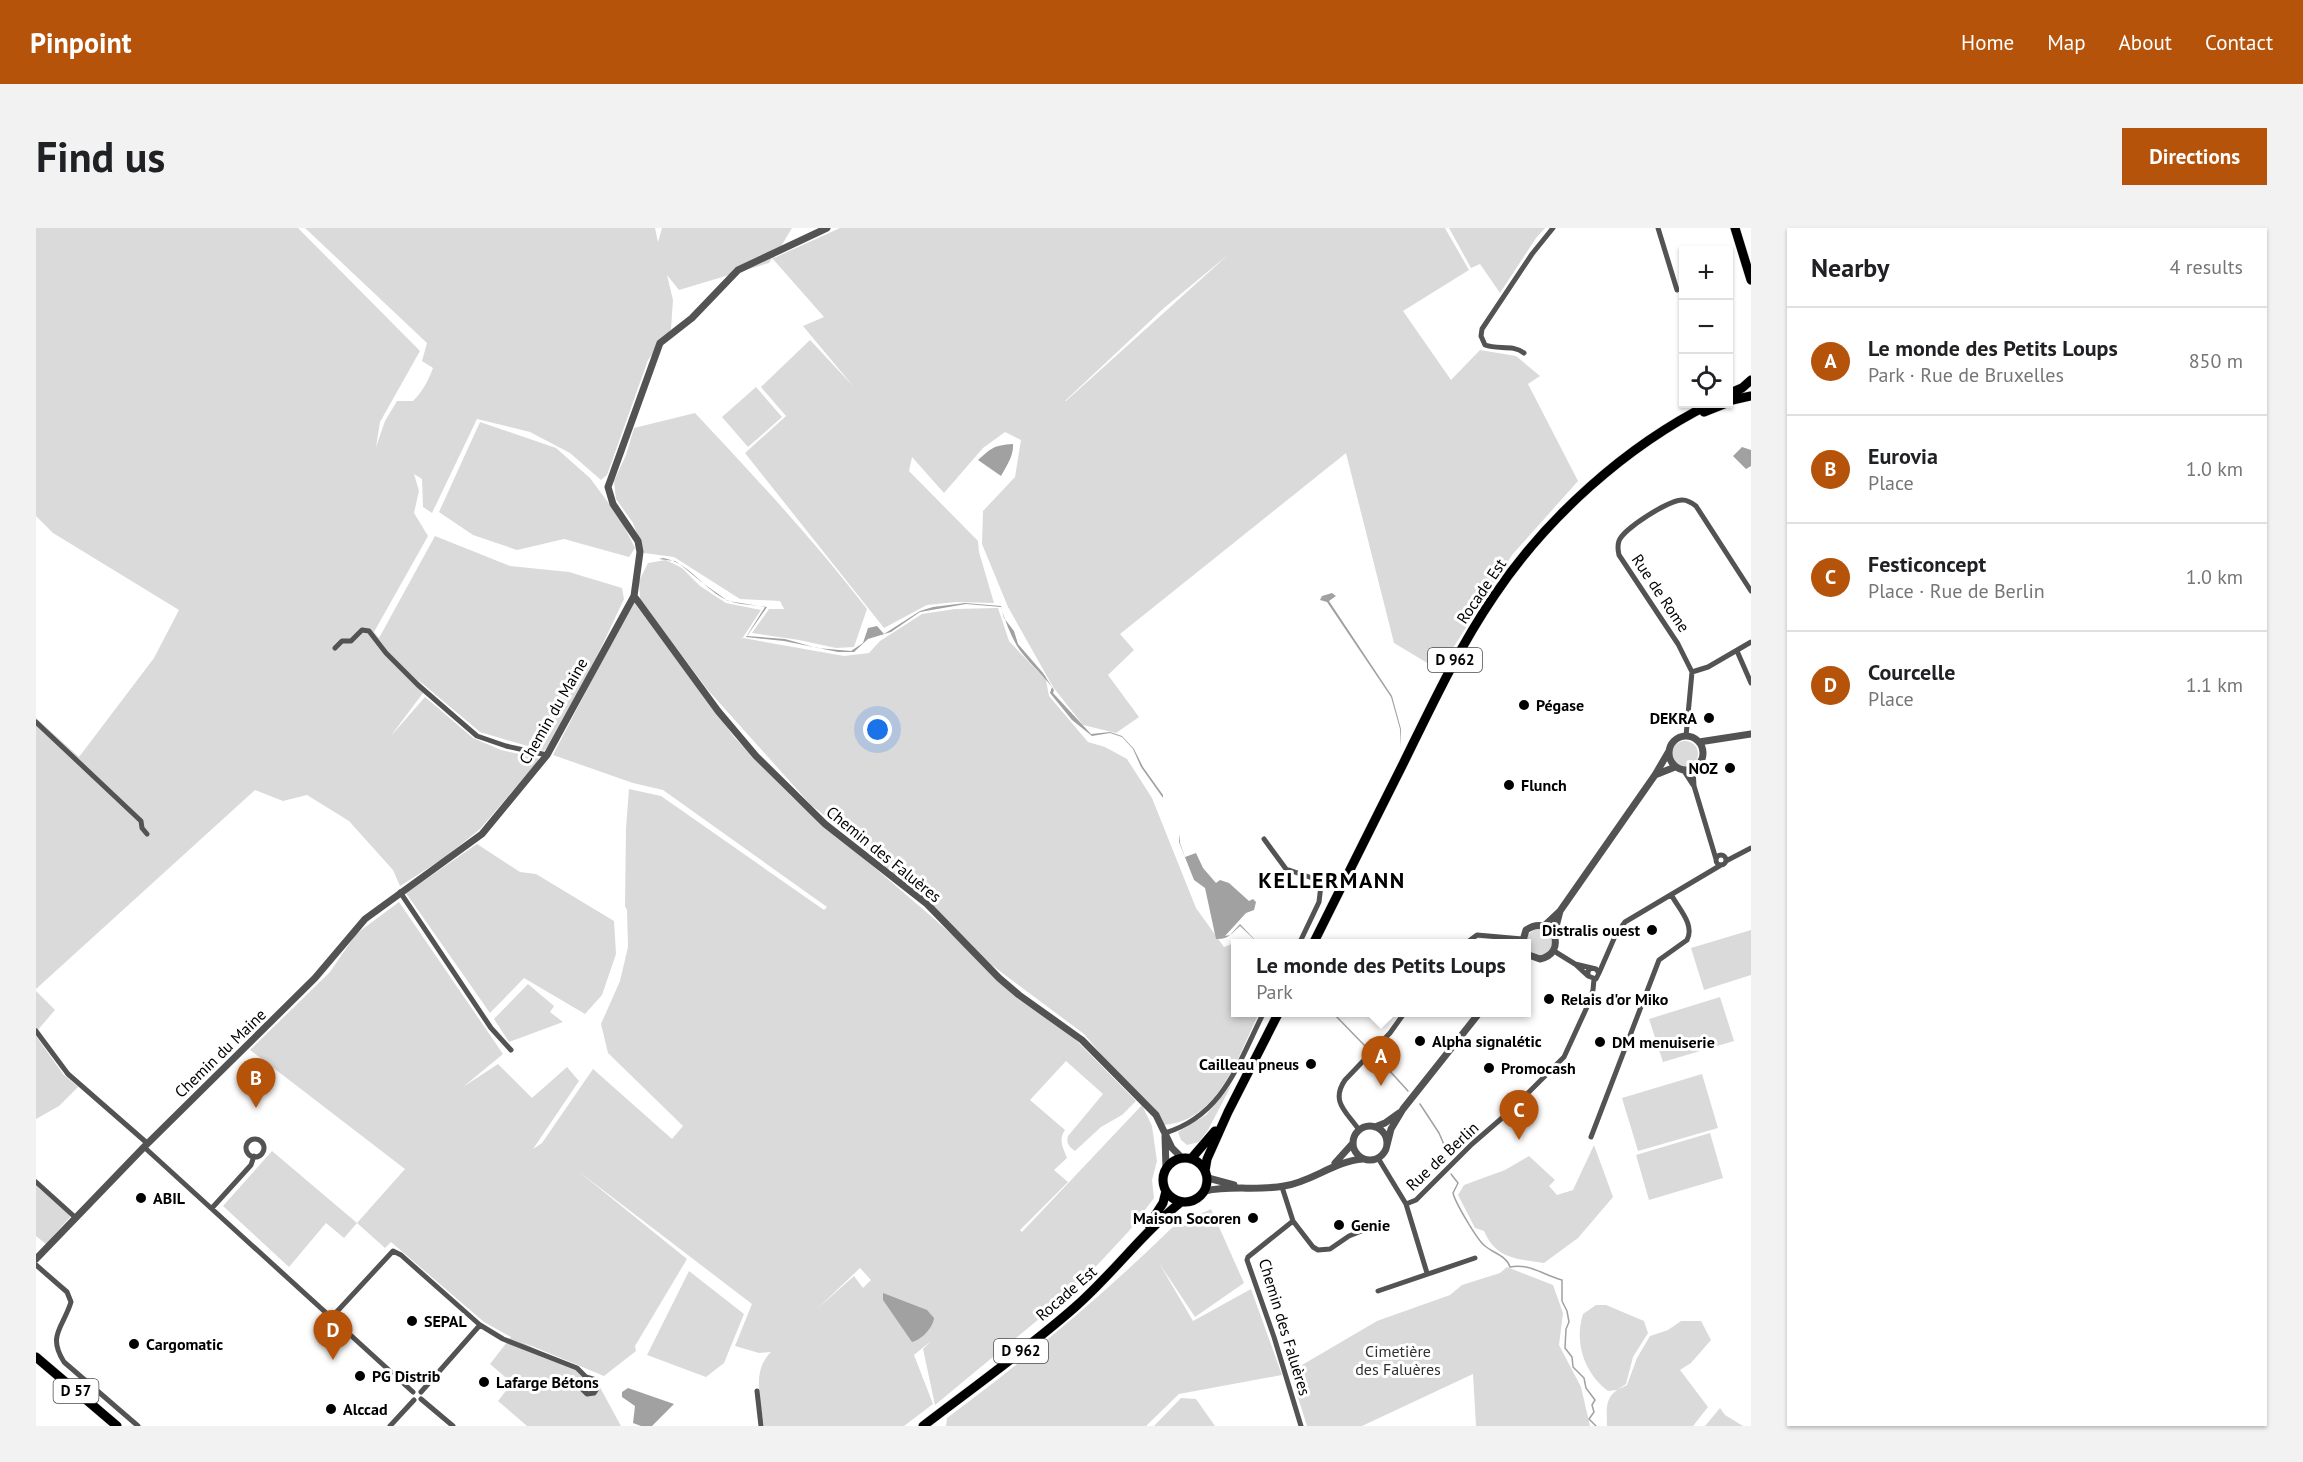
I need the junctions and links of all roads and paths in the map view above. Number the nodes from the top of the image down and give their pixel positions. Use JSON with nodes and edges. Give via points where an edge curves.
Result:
{"nodes":[{"id":1,"x":827,"y":228,"type":"edge"},
{"id":2,"x":1553,"y":228,"type":"edge"},
{"id":3,"x":1658,"y":228,"type":"edge"},
{"id":4,"x":1735,"y":228,"type":"edge"},
{"id":5,"x":1751,"y":280,"type":"edge"},
{"id":6,"x":1677,"y":290,"type":"dead end"},
{"id":7,"x":1524,"y":353,"type":"dead end"},
{"id":8,"x":1751,"y":380,"type":"edge"},
{"id":9,"x":1733,"y":392,"type":"edge"},
{"id":10,"x":1751,"y":396,"type":"edge"},
{"id":11,"x":1733,"y":400,"type":"edge"},
{"id":12,"x":1703,"y":408,"type":"edge"},
{"id":13,"x":1715,"y":408,"type":"edge"},
{"id":14,"x":1667,"y":430,"type":"junction"},
{"id":15,"x":1751,"y":591,"type":"edge"},
{"id":16,"x":634,"y":596,"type":"junction"},
{"id":17,"x":1751,"y":642,"type":"edge"},
{"id":18,"x":335,"y":648,"type":"dead end"},
{"id":19,"x":1737,"y":651,"type":"junction"},
{"id":20,"x":1692,"y":672,"type":"junction"},
{"id":21,"x":1751,"y":683,"type":"edge"},
{"id":22,"x":36,"y":722,"type":"edge"},
{"id":23,"x":1751,"y":734,"type":"edge"},
{"id":24,"x":1686,"y":736,"type":"junction"},
{"id":25,"x":1724,"y":737,"type":"junction"},
{"id":26,"x":1699,"y":742,"type":"junction"},
{"id":27,"x":1669,"y":751,"type":"junction"},
{"id":28,"x":547,"y":755,"type":"junction"},
{"id":29,"x":1703,"y":755,"type":"junction"},
{"id":30,"x":1675,"y":767,"type":"junction"},
{"id":31,"x":1693,"y":769,"type":"junction"},
{"id":32,"x":1684,"y":771,"type":"junction"},
{"id":33,"x":1655,"y":775,"type":"junction"},
{"id":34,"x":1694,"y":786,"type":"junction"},
{"id":35,"x":147,"y":834,"type":"dead end"},
{"id":36,"x":1264,"y":839,"type":"dead end"},
{"id":37,"x":1751,"y":848,"type":"edge"},
{"id":38,"x":1721,"y":860,"type":"junction"},
{"id":39,"x":400,"y":892,"type":"junction"},
{"id":40,"x":1672,"y":896,"type":"junction"},
{"id":41,"x":1560,"y":911,"type":"junction"},
{"id":42,"x":1544,"y":926,"type":"junction"},
{"id":43,"x":1554,"y":934,"type":"junction"},
{"id":44,"x":1301,"y":939,"type":"edge"},
{"id":45,"x":1315,"y":939,"type":"edge"},
{"id":46,"x":1472,"y":939,"type":"edge"},
{"id":47,"x":1507,"y":939,"type":"edge"},
{"id":48,"x":1523,"y":939,"type":"edge"},
{"id":49,"x":1554,"y":951,"type":"junction"},
{"id":50,"x":1531,"y":957,"type":"edge"},
{"id":51,"x":1534,"y":959,"type":"junction"},
{"id":52,"x":1605,"y":960,"type":"junction"},
{"id":53,"x":1531,"y":961,"type":"edge"},
{"id":54,"x":1575,"y":964,"type":"junction"},
{"id":55,"x":1592,"y":968,"type":"junction"},
{"id":56,"x":1599,"y":973,"type":"junction"},
{"id":57,"x":1591,"y":978,"type":"junction"},
{"id":58,"x":1260,"y":1017,"type":"edge"},
{"id":59,"x":1276,"y":1017,"type":"edge"},
{"id":60,"x":1401,"y":1017,"type":"edge"},
{"id":61,"x":1476,"y":1017,"type":"edge"},
{"id":62,"x":36,"y":1031,"type":"edge"},
{"id":63,"x":511,"y":1050,"type":"dead end"},
{"id":64,"x":1403,"y":1109,"type":"junction"},
{"id":65,"x":1228,"y":1112,"type":"junction"},
{"id":66,"x":1376,"y":1127,"type":"junction"},
{"id":67,"x":1359,"y":1130,"type":"junction"},
{"id":68,"x":1165,"y":1134,"type":"junction"},
{"id":69,"x":1591,"y":1137,"type":"dead end"},
{"id":70,"x":1353,"y":1143,"type":"junction"},
{"id":71,"x":145,"y":1145,"type":"junction"},
{"id":72,"x":1387,"y":1145,"type":"junction"},
{"id":73,"x":254,"y":1156,"type":"dead end"},
{"id":74,"x":1186,"y":1158,"type":"junction"},
{"id":75,"x":1378,"y":1158,"type":"junction"},
{"id":76,"x":1363,"y":1159,"type":"junction"},
{"id":77,"x":1331,"y":1167,"type":"junction"},
{"id":78,"x":1166,"y":1168,"type":"junction"},
{"id":79,"x":1206,"y":1174,"type":"junction"},
{"id":80,"x":36,"y":1182,"type":"edge"},
{"id":81,"x":1242,"y":1187,"type":"junction"},
{"id":82,"x":1282,"y":1187,"type":"junction"},
{"id":83,"x":1166,"y":1191,"type":"junction"},
{"id":84,"x":1205,"y":1191,"type":"junction"},
{"id":85,"x":1181,"y":1202,"type":"junction"},
{"id":86,"x":1406,"y":1204,"type":"junction"},
{"id":87,"x":212,"y":1209,"type":"junction"},
{"id":88,"x":76,"y":1218,"type":"junction"},
{"id":89,"x":1293,"y":1221,"type":"junction"},
{"id":90,"x":1364,"y":1230,"type":"dead end"},
{"id":91,"x":1475,"y":1258,"type":"dead end"},
{"id":92,"x":36,"y":1259,"type":"edge"},
{"id":93,"x":36,"y":1265,"type":"edge"},
{"id":94,"x":1115,"y":1270,"type":"junction"},
{"id":95,"x":1427,"y":1273,"type":"junction"},
{"id":96,"x":1378,"y":1291,"type":"dead end"},
{"id":97,"x":331,"y":1318,"type":"junction"},
{"id":98,"x":480,"y":1325,"type":"junction"},
{"id":99,"x":36,"y":1357,"type":"edge"},
{"id":100,"x":586,"y":1377,"type":"dead end"},
{"id":101,"x":757,"y":1391,"type":"dead end"},
{"id":102,"x":413,"y":1392,"type":"junction"},
{"id":103,"x":421,"y":1392,"type":"junction"},
{"id":104,"x":421,"y":1399,"type":"junction"},
{"id":105,"x":414,"y":1400,"type":"junction"},
{"id":106,"x":117,"y":1426,"type":"edge"},
{"id":107,"x":138,"y":1426,"type":"edge"},
{"id":108,"x":390,"y":1426,"type":"edge"},
{"id":109,"x":453,"y":1426,"type":"edge"},
{"id":110,"x":761,"y":1426,"type":"edge"},
{"id":111,"x":923,"y":1426,"type":"edge"},
{"id":112,"x":1301,"y":1426,"type":"edge"}],
"edges":[{"from":1,"to":16,"type":"street","name":"Chemin du Maine","via":[[738,270],[692,318],[660,343],[608,487],[613,504],[638,541]]},
{"from":2,"to":7,"type":"street","via":[[1482,329],[1485,345]]},
{"from":3,"to":6,"type":"street"},
{"from":4,"to":5,"type":"main road"},
{"from":8,"to":9,"type":"main road"},
{"from":10,"to":11,"type":"main road"},
{"from":12,"to":14,"type":"main road","name":"Rocade Est","number":"D 962"},
{"from":13,"to":14,"type":"main road","name":"Rocade Est","number":"D 962"},
{"from":14,"to":45,"type":"main road","name":"Rocade Est","number":"D 962","via":[[1580,495],[1542,534],[1494,594],[1448,673]]},
{"from":15,"to":20,"type":"street","name":"Rue de Rome","via":[[1689,502],[1669,504],[1622,535],[1619,555]]},
{"from":16,"to":28,"type":"street","name":"Chemin du Maine"},
{"from":16,"to":68,"type":"street","name":"Chemin des Faluères","via":[[736,733],[807,807],[910,889],[1019,995],[1082,1040],[1156,1115]]},
{"from":17,"to":19,"type":"street"},
{"from":18,"to":28,"type":"street","via":[[362,630],[369,631],[418,685],[477,736]]},
{"from":19,"to":20,"type":"street"},
{"from":19,"to":21,"type":"street"},
{"from":20,"to":24,"type":"street"},
{"from":22,"to":35,"type":"street","via":[[141,821]]},
{"from":23,"to":25,"type":"street"},
{"from":24,"to":26,"type":"street"},
{"from":24,"to":27,"type":"street","via":[[1676,739]]},
{"from":25,"to":26,"type":"street"},
{"from":25,"to":29,"type":"street"},
{"from":26,"to":29,"type":"street"},
{"from":27,"to":30,"type":"street"},
{"from":27,"to":33,"type":"street"},
{"from":28,"to":39,"type":"street","name":"Chemin du Maine","via":[[482,834]]},
{"from":29,"to":31,"type":"street"},
{"from":30,"to":32,"type":"street"},
{"from":30,"to":33,"type":"street"},
{"from":31,"to":32,"type":"street"},
{"from":31,"to":34,"type":"street"},
{"from":32,"to":34,"type":"street"},
{"from":33,"to":41,"type":"street"},
{"from":34,"to":38,"type":"street","via":[[1711,844]]},
{"from":36,"to":44,"type":"street","via":[[1286,869],[1318,880],[1321,885],[1319,902]]},
{"from":37,"to":38,"type":"street"},
{"from":38,"to":40,"type":"street","via":[[1707,875]]},
{"from":39,"to":63,"type":"street","via":[[491,1028]]},
{"from":39,"to":71,"type":"street","name":"Chemin du Maine","via":[[365,919],[315,978]]},
{"from":40,"to":52,"type":"street","via":[[1625,922]]},
{"from":40,"to":69,"type":"street","via":[[1690,926],[1689,935],[1659,960]]},
{"from":41,"to":42,"type":"street"},
{"from":41,"to":43,"type":"street"},
{"from":42,"to":43,"type":"street"},
{"from":42,"to":48,"type":"street","via":[[1530,927]]},
{"from":43,"to":49,"type":"street"},
{"from":46,"to":47,"type":"street","via":[[1477,935]]},
{"from":49,"to":51,"type":"street","via":[[1545,958]]},
{"from":49,"to":54,"type":"street"},
{"from":50,"to":51,"type":"street"},
{"from":51,"to":53,"type":"street"},
{"from":52,"to":55,"type":"street"},
{"from":52,"to":56,"type":"street"},
{"from":54,"to":55,"type":"street"},
{"from":54,"to":57,"type":"street"},
{"from":55,"to":56,"type":"street"},
{"from":55,"to":57,"type":"street","name":"Rue de Berlin","via":[[1588,971]]},
{"from":56,"to":57,"type":"street"},
{"from":57,"to":86,"type":"street","name":"Rue de Berlin","via":[[1593,990],[1564,1057],[1416,1200]]},
{"from":58,"to":68,"type":"street","via":[[1226,1086],[1211,1107],[1187,1125]]},
{"from":59,"to":65,"type":"main road"},
{"from":60,"to":67,"type":"street","via":[[1339,1088],[1339,1103]]},
{"from":61,"to":64,"type":"street"},
{"from":62,"to":71,"type":"street","via":[[68,1074]]},
{"from":64,"to":66,"type":"street"},
{"from":64,"to":72,"type":"street"},
{"from":65,"to":74,"type":"main road","via":[[1211,1137]]},
{"from":65,"to":79,"type":"main road","via":[[1207,1159]]},
{"from":66,"to":67,"type":"street"},
{"from":66,"to":72,"type":"street","via":[[1384,1134]]},
{"from":67,"to":70,"type":"street"},
{"from":68,"to":74,"type":"street","name":"Chemin des Faluères","via":[[1172,1148]]},
{"from":68,"to":78,"type":"street"},
{"from":70,"to":76,"type":"street","via":[[1355,1152]]},
{"from":70,"to":77,"type":"street"},
{"from":71,"to":87,"type":"street"},
{"from":71,"to":88,"type":"street","name":"Chemin du Maine"},
{"from":72,"to":75,"type":"street"},
{"from":73,"to":87,"type":"street","via":[[251,1165]]},
{"from":74,"to":78,"type":"main road"},
{"from":74,"to":79,"type":"main road","via":[[1197,1161]]},
{"from":75,"to":76,"type":"street"},
{"from":75,"to":86,"type":"street"},
{"from":76,"to":77,"type":"street"},
{"from":77,"to":82,"type":"street"},
{"from":78,"to":83,"type":"main road"},
{"from":79,"to":81,"type":"street"},
{"from":79,"to":84,"type":"main road"},
{"from":80,"to":88,"type":"street"},
{"from":81,"to":82,"type":"street"},
{"from":81,"to":84,"type":"street"},
{"from":82,"to":89,"type":"street"},
{"from":83,"to":85,"type":"main road"},
{"from":83,"to":94,"type":"main road","name":"Rocade Est","number":"D 962","via":[[1154,1219]]},
{"from":84,"to":85,"type":"main road","via":[[1195,1200]]},
{"from":85,"to":94,"type":"main road","name":"Rocade Est","number":"D 962"},
{"from":86,"to":95,"type":"street"},
{"from":87,"to":97,"type":"street"},
{"from":88,"to":92,"type":"street","name":"Chemin du Maine"},
{"from":89,"to":90,"type":"street","via":[[1318,1250],[1330,1249]]},
{"from":89,"to":112,"type":"street","name":"Chemin des Faluères","via":[[1247,1260]]},
{"from":91,"to":95,"type":"street"},
{"from":93,"to":107,"type":"street","via":[[67,1292],[71,1302],[57,1336],[57,1350],[64,1362]]},
{"from":94,"to":111,"type":"main road","name":"Rocade Est","number":"D 962","via":[[1075,1308]]},
{"from":95,"to":96,"type":"street"},
{"from":97,"to":98,"type":"street","via":[[393,1251]]},
{"from":97,"to":102,"type":"street"},
{"from":98,"to":100,"type":"street","via":[[503,1339],[577,1368]]},
{"from":98,"to":103,"type":"street"},
{"from":99,"to":106,"type":"main road","number":"D 57"},
{"from":101,"to":110,"type":"street"},
{"from":102,"to":103,"type":"street"},
{"from":102,"to":105,"type":"street"},
{"from":103,"to":104,"type":"street"},
{"from":104,"to":105,"type":"street"},
{"from":104,"to":109,"type":"street"},
{"from":105,"to":108,"type":"street"}]}
